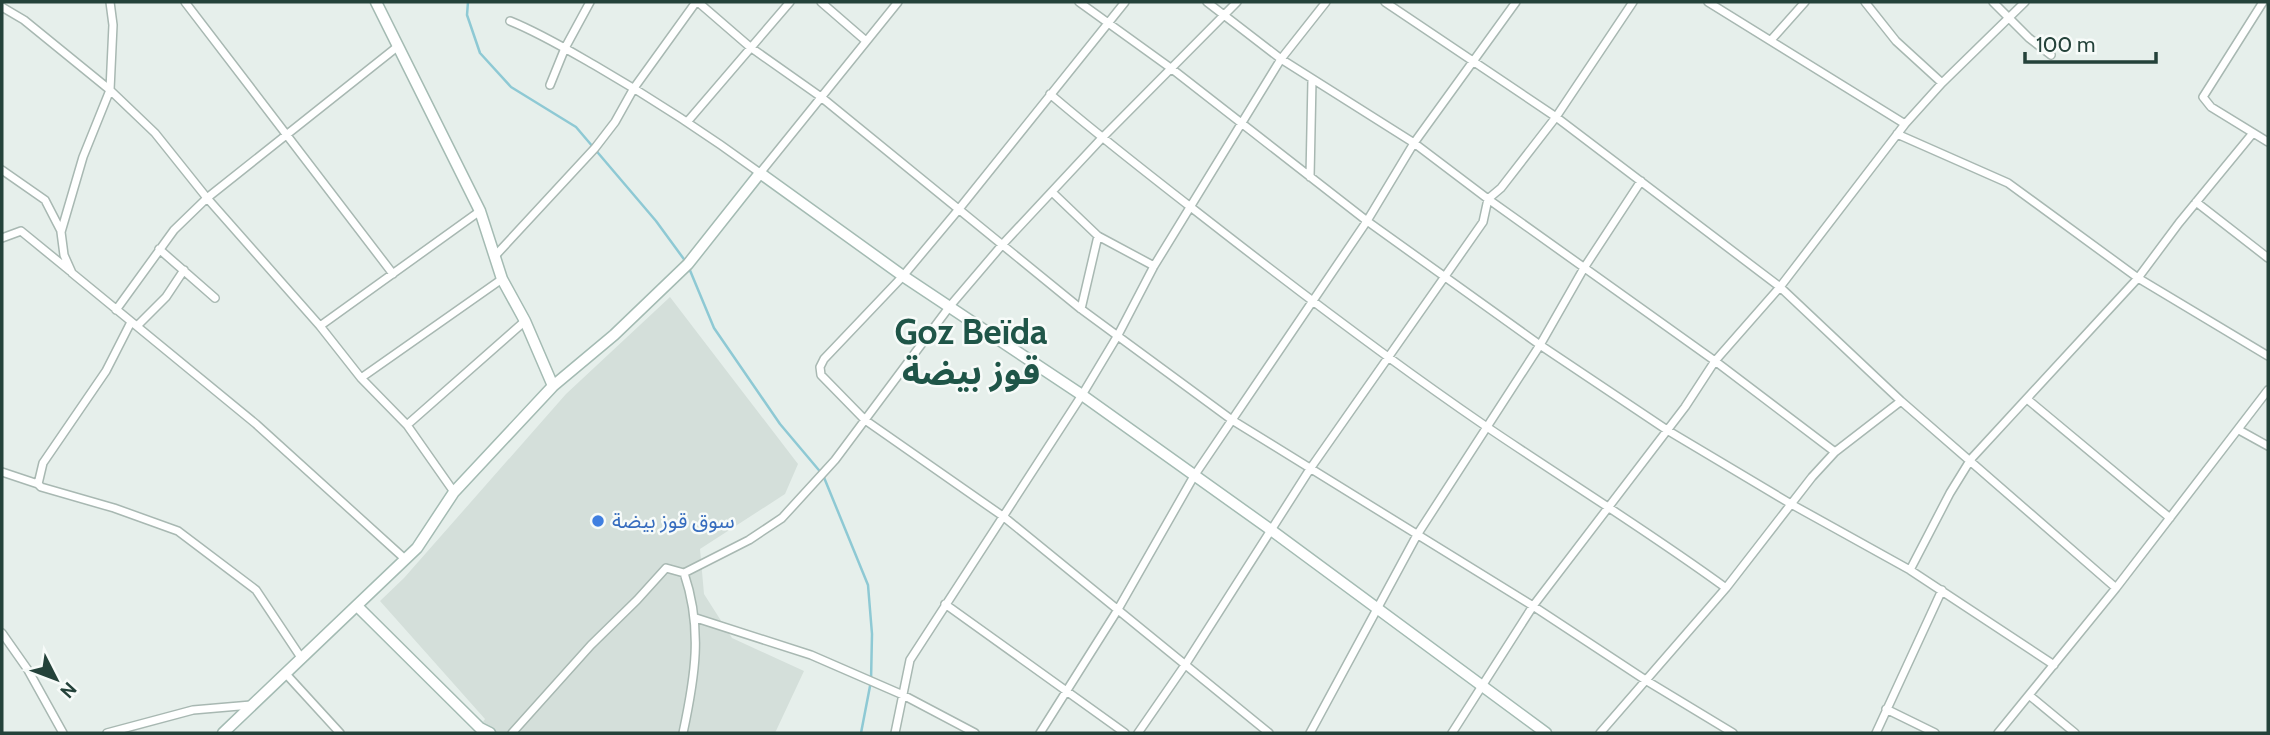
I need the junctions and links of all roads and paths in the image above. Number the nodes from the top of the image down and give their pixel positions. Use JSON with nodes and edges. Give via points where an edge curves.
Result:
{"nodes":[{"id":1,"x":110,"y":2,"type":"edge"},
{"id":2,"x":185,"y":2,"type":"edge"},
{"id":3,"x":376,"y":2,"type":"edge"},
{"id":4,"x":590,"y":2,"type":"edge"},
{"id":5,"x":697,"y":2,"type":"edge"},
{"id":6,"x":790,"y":2,"type":"edge"},
{"id":7,"x":821,"y":2,"type":"edge"},
{"id":8,"x":898,"y":2,"type":"edge"},
{"id":9,"x":1079,"y":2,"type":"edge"},
{"id":10,"x":1125,"y":2,"type":"edge"},
{"id":11,"x":1207,"y":2,"type":"edge"},
{"id":12,"x":1237,"y":2,"type":"edge"},
{"id":13,"x":1326,"y":2,"type":"edge"},
{"id":14,"x":1385,"y":2,"type":"edge"},
{"id":15,"x":1516,"y":2,"type":"edge"},
{"id":16,"x":1633,"y":2,"type":"edge"},
{"id":17,"x":1708,"y":2,"type":"edge"},
{"id":18,"x":1805,"y":2,"type":"edge"},
{"id":19,"x":1865,"y":2,"type":"edge"},
{"id":20,"x":1993,"y":2,"type":"edge"},
{"id":21,"x":2025,"y":2,"type":"edge"},
{"id":22,"x":2263,"y":2,"type":"edge"},
{"id":23,"x":2,"y":7,"type":"edge"},
{"id":24,"x":1225,"y":15,"type":"junction"},
{"id":25,"x":2009,"y":18,"type":"junction"},
{"id":26,"x":510,"y":21,"type":"dead end"},
{"id":27,"x":1109,"y":23,"type":"junction"},
{"id":28,"x":1771,"y":40,"type":"junction"},
{"id":29,"x":866,"y":41,"type":"junction"},
{"id":30,"x":397,"y":47,"type":"junction"},
{"id":31,"x":750,"y":47,"type":"junction"},
{"id":32,"x":565,"y":48,"type":"junction"},
{"id":33,"x":2051,"y":55,"type":"dead end"},
{"id":34,"x":1281,"y":59,"type":"junction"},
{"id":35,"x":1473,"y":63,"type":"junction"},
{"id":36,"x":1172,"y":69,"type":"junction"},
{"id":37,"x":1312,"y":80,"type":"junction"},
{"id":38,"x":1942,"y":83,"type":"junction"},
{"id":39,"x":550,"y":85,"type":"dead end"},
{"id":40,"x":634,"y":88,"type":"junction"},
{"id":41,"x":110,"y":90,"type":"junction"},
{"id":42,"x":1050,"y":94,"type":"junction"},
{"id":43,"x":821,"y":97,"type":"junction"},
{"id":44,"x":1556,"y":117,"type":"junction"},
{"id":45,"x":688,"y":121,"type":"junction"},
{"id":46,"x":1243,"y":124,"type":"junction"},
{"id":47,"x":1905,"y":124,"type":"junction"},
{"id":48,"x":2253,"y":132,"type":"junction"},
{"id":49,"x":286,"y":133,"type":"junction"},
{"id":50,"x":1897,"y":134,"type":"junction"},
{"id":51,"x":1102,"y":138,"type":"junction"},
{"id":52,"x":2268,"y":142,"type":"edge"},
{"id":53,"x":1414,"y":143,"type":"junction"},
{"id":54,"x":2,"y":170,"type":"edge"},
{"id":55,"x":761,"y":173,"type":"junction"},
{"id":56,"x":1310,"y":177,"type":"junction"},
{"id":57,"x":1641,"y":181,"type":"junction"},
{"id":58,"x":1052,"y":191,"type":"junction"},
{"id":59,"x":207,"y":198,"type":"junction"},
{"id":60,"x":1488,"y":199,"type":"junction"},
{"id":61,"x":2196,"y":202,"type":"junction"},
{"id":62,"x":1191,"y":208,"type":"junction"},
{"id":63,"x":958,"y":209,"type":"junction"},
{"id":64,"x":480,"y":211,"type":"junction"},
{"id":65,"x":1367,"y":221,"type":"junction"},
{"id":66,"x":61,"y":232,"type":"junction"},
{"id":67,"x":1098,"y":236,"type":"junction"},
{"id":68,"x":2,"y":238,"type":"edge"},
{"id":69,"x":1002,"y":246,"type":"junction"},
{"id":70,"x":159,"y":250,"type":"junction"},
{"id":71,"x":495,"y":256,"type":"junction"},
{"id":72,"x":2268,"y":258,"type":"edge"},
{"id":73,"x":1154,"y":266,"type":"junction"},
{"id":74,"x":1584,"y":268,"type":"junction"},
{"id":75,"x":184,"y":270,"type":"junction"},
{"id":76,"x":72,"y":273,"type":"junction"},
{"id":77,"x":393,"y":274,"type":"junction"},
{"id":78,"x":903,"y":275,"type":"junction"},
{"id":79,"x":1444,"y":278,"type":"junction"},
{"id":80,"x":2138,"y":278,"type":"junction"},
{"id":81,"x":502,"y":279,"type":"junction"},
{"id":82,"x":1780,"y":286,"type":"junction"},
{"id":83,"x":215,"y":298,"type":"dead end"},
{"id":84,"x":1312,"y":302,"type":"junction"},
{"id":85,"x":950,"y":306,"type":"junction"},
{"id":86,"x":1081,"y":309,"type":"junction"},
{"id":87,"x":116,"y":310,"type":"junction"},
{"id":88,"x":525,"y":321,"type":"junction"},
{"id":89,"x":134,"y":324,"type":"junction"},
{"id":90,"x":320,"y":326,"type":"junction"},
{"id":91,"x":1118,"y":335,"type":"junction"},
{"id":92,"x":1540,"y":345,"type":"junction"},
{"id":93,"x":2268,"y":356,"type":"edge"},
{"id":94,"x":1388,"y":357,"type":"junction"},
{"id":95,"x":1715,"y":361,"type":"junction"},
{"id":96,"x":361,"y":378,"type":"junction"},
{"id":97,"x":553,"y":386,"type":"junction"},
{"id":98,"x":2268,"y":390,"type":"edge"},
{"id":99,"x":1082,"y":395,"type":"junction"},
{"id":100,"x":2027,"y":399,"type":"junction"},
{"id":101,"x":1901,"y":401,"type":"junction"},
{"id":102,"x":865,"y":420,"type":"junction"},
{"id":103,"x":1232,"y":421,"type":"junction"},
{"id":104,"x":407,"y":425,"type":"junction"},
{"id":105,"x":1486,"y":426,"type":"junction"},
{"id":106,"x":1667,"y":430,"type":"junction"},
{"id":107,"x":2239,"y":430,"type":"junction"},
{"id":108,"x":2268,"y":446,"type":"edge"},
{"id":109,"x":1835,"y":452,"type":"junction"},
{"id":110,"x":1971,"y":459,"type":"junction"},
{"id":111,"x":1310,"y":470,"type":"junction"},
{"id":112,"x":2,"y":472,"type":"edge"},
{"id":113,"x":1194,"y":476,"type":"junction"},
{"id":114,"x":37,"y":484,"type":"junction"},
{"id":115,"x":454,"y":492,"type":"junction"},
{"id":116,"x":1791,"y":505,"type":"junction"},
{"id":117,"x":1610,"y":506,"type":"junction"},
{"id":118,"x":1004,"y":517,"type":"junction"},
{"id":119,"x":2170,"y":518,"type":"junction"},
{"id":120,"x":1271,"y":530,"type":"junction"},
{"id":121,"x":1417,"y":535,"type":"junction"},
{"id":122,"x":405,"y":559,"type":"junction"},
{"id":123,"x":1910,"y":570,"type":"junction"},
{"id":124,"x":684,"y":573,"type":"junction"},
{"id":125,"x":1726,"y":588,"type":"junction"},
{"id":126,"x":2116,"y":588,"type":"junction"},
{"id":127,"x":1942,"y":590,"type":"junction"},
{"id":128,"x":945,"y":604,"type":"junction"},
{"id":129,"x":357,"y":606,"type":"junction"},
{"id":130,"x":1533,"y":606,"type":"junction"},
{"id":131,"x":1378,"y":609,"type":"junction"},
{"id":132,"x":1117,"y":611,"type":"junction"},
{"id":133,"x":696,"y":618,"type":"junction"},
{"id":134,"x":2,"y":633,"type":"edge"},
{"id":135,"x":302,"y":659,"type":"junction"},
{"id":136,"x":1185,"y":664,"type":"junction"},
{"id":137,"x":2054,"y":665,"type":"junction"},
{"id":138,"x":286,"y":674,"type":"junction"},
{"id":139,"x":1647,"y":681,"type":"junction"},
{"id":140,"x":1484,"y":687,"type":"junction"},
{"id":141,"x":1067,"y":692,"type":"junction"},
{"id":142,"x":903,"y":695,"type":"junction"},
{"id":143,"x":2029,"y":695,"type":"junction"},
{"id":144,"x":256,"y":704,"type":"junction"},
{"id":145,"x":1886,"y":709,"type":"junction"},
{"id":146,"x":477,"y":731,"type":"edge"},
{"id":147,"x":63,"y":733,"type":"edge"},
{"id":148,"x":107,"y":733,"type":"edge"},
{"id":149,"x":223,"y":733,"type":"edge"},
{"id":150,"x":340,"y":733,"type":"edge"},
{"id":151,"x":490,"y":733,"type":"edge"},
{"id":152,"x":512,"y":733,"type":"edge"},
{"id":153,"x":683,"y":733,"type":"edge"},
{"id":154,"x":895,"y":733,"type":"edge"},
{"id":155,"x":975,"y":733,"type":"edge"},
{"id":156,"x":1040,"y":733,"type":"edge"},
{"id":157,"x":1125,"y":733,"type":"edge"},
{"id":158,"x":1138,"y":733,"type":"edge"},
{"id":159,"x":1269,"y":733,"type":"edge"},
{"id":160,"x":1310,"y":733,"type":"edge"},
{"id":161,"x":1452,"y":733,"type":"edge"},
{"id":162,"x":1546,"y":733,"type":"edge"},
{"id":163,"x":1600,"y":733,"type":"edge"},
{"id":164,"x":1733,"y":733,"type":"edge"},
{"id":165,"x":1876,"y":733,"type":"edge"},
{"id":166,"x":1935,"y":733,"type":"edge"},
{"id":167,"x":1998,"y":733,"type":"edge"},
{"id":168,"x":2076,"y":733,"type":"edge"}],
"edges":[{"from":1,"to":41,"type":"street"},
{"from":2,"to":49,"type":"street"},
{"from":3,"to":30,"type":"main road"},
{"from":4,"to":32,"type":"street"},
{"from":5,"to":31,"type":"street"},
{"from":5,"to":40,"type":"street"},
{"from":6,"to":31,"type":"street"},
{"from":7,"to":29,"type":"street"},
{"from":8,"to":29,"type":"street"},
{"from":9,"to":27,"type":"street"},
{"from":10,"to":27,"type":"street"},
{"from":11,"to":24,"type":"street"},
{"from":12,"to":24,"type":"street"},
{"from":13,"to":34,"type":"street"},
{"from":14,"to":35,"type":"street"},
{"from":15,"to":35,"type":"street"},
{"from":16,"to":44,"type":"street"},
{"from":17,"to":28,"type":"street"},
{"from":18,"to":28,"type":"street"},
{"from":19,"to":38,"type":"street","via":[[1896,41]]},
{"from":20,"to":25,"type":"street"},
{"from":21,"to":25,"type":"street"},
{"from":22,"to":48,"type":"street","via":[[2203,97],[2211,107]]},
{"from":23,"to":41,"type":"street"},
{"from":24,"to":34,"type":"street"},
{"from":24,"to":36,"type":"street"},
{"from":25,"to":33,"type":"street"},
{"from":25,"to":38,"type":"street"},
{"from":26,"to":32,"type":"street"},
{"from":27,"to":36,"type":"street"},
{"from":27,"to":42,"type":"street"},
{"from":28,"to":47,"type":"street"},
{"from":29,"to":43,"type":"street"},
{"from":30,"to":49,"type":"street"},
{"from":30,"to":64,"type":"main road"},
{"from":31,"to":43,"type":"street"},
{"from":31,"to":45,"type":"street"},
{"from":32,"to":39,"type":"street"},
{"from":32,"to":40,"type":"street"},
{"from":34,"to":37,"type":"street"},
{"from":34,"to":46,"type":"street"},
{"from":35,"to":44,"type":"street"},
{"from":35,"to":53,"type":"street"},
{"from":36,"to":46,"type":"street"},
{"from":36,"to":51,"type":"street"},
{"from":37,"to":53,"type":"street"},
{"from":37,"to":56,"type":"street"},
{"from":38,"to":47,"type":"street"},
{"from":40,"to":45,"type":"street"},
{"from":40,"to":71,"type":"street","via":[[588,156]]},
{"from":41,"to":59,"type":"street","via":[[155,133]]},
{"from":41,"to":66,"type":"street","via":[[83,157]]},
{"from":42,"to":51,"type":"street"},
{"from":42,"to":63,"type":"street"},
{"from":43,"to":55,"type":"street"},
{"from":43,"to":63,"type":"street"},
{"from":44,"to":57,"type":"street"},
{"from":44,"to":60,"type":"street"},
{"from":45,"to":55,"type":"street"},
{"from":46,"to":56,"type":"street"},
{"from":46,"to":62,"type":"street"},
{"from":47,"to":50,"type":"street"},
{"from":48,"to":52,"type":"street"},
{"from":48,"to":61,"type":"street"},
{"from":49,"to":59,"type":"street"},
{"from":49,"to":77,"type":"street"},
{"from":50,"to":80,"type":"street","via":[[2008,183]]},
{"from":50,"to":82,"type":"street"},
{"from":51,"to":58,"type":"street"},
{"from":51,"to":62,"type":"street"},
{"from":53,"to":60,"type":"street"},
{"from":53,"to":65,"type":"street"},
{"from":54,"to":66,"type":"street","via":[[45,200]]},
{"from":55,"to":78,"type":"main road"},
{"from":55,"to":97,"type":"main road","via":[[688,264]]},
{"from":56,"to":65,"type":"street"},
{"from":57,"to":74,"type":"street"},
{"from":57,"to":82,"type":"street"},
{"from":58,"to":67,"type":"street"},
{"from":58,"to":69,"type":"street"},
{"from":59,"to":70,"type":"street"},
{"from":59,"to":90,"type":"street"},
{"from":60,"to":74,"type":"street"},
{"from":60,"to":79,"type":"street","via":[[1483,222]]},
{"from":61,"to":72,"type":"street"},
{"from":61,"to":80,"type":"street"},
{"from":62,"to":73,"type":"street"},
{"from":62,"to":84,"type":"street"},
{"from":63,"to":69,"type":"street"},
{"from":63,"to":78,"type":"street"},
{"from":64,"to":71,"type":"main road"},
{"from":64,"to":77,"type":"street"},
{"from":65,"to":79,"type":"street"},
{"from":65,"to":84,"type":"street"},
{"from":66,"to":76,"type":"street"},
{"from":67,"to":73,"type":"street"},
{"from":67,"to":86,"type":"street"},
{"from":68,"to":76,"type":"street","via":[[21,231]]},
{"from":69,"to":85,"type":"street"},
{"from":69,"to":86,"type":"street"},
{"from":70,"to":75,"type":"street"},
{"from":70,"to":87,"type":"street"},
{"from":71,"to":81,"type":"main road"},
{"from":73,"to":91,"type":"street"},
{"from":74,"to":92,"type":"street"},
{"from":74,"to":95,"type":"street"},
{"from":75,"to":83,"type":"street"},
{"from":75,"to":89,"type":"street","via":[[166,297]]},
{"from":76,"to":87,"type":"street"},
{"from":77,"to":90,"type":"street"},
{"from":78,"to":85,"type":"main road"},
{"from":78,"to":102,"type":"street","via":[[820,367],[826,381]]},
{"from":79,"to":92,"type":"street"},
{"from":79,"to":94,"type":"street"},
{"from":80,"to":93,"type":"street"},
{"from":80,"to":100,"type":"street"},
{"from":81,"to":88,"type":"main road"},
{"from":81,"to":96,"type":"street"},
{"from":82,"to":95,"type":"street"},
{"from":82,"to":101,"type":"street"},
{"from":84,"to":94,"type":"street"},
{"from":84,"to":103,"type":"street"},
{"from":85,"to":99,"type":"main road"},
{"from":85,"to":102,"type":"street"},
{"from":86,"to":91,"type":"street"},
{"from":87,"to":89,"type":"street"},
{"from":88,"to":97,"type":"main road"},
{"from":88,"to":104,"type":"street"},
{"from":89,"to":114,"type":"street","via":[[43,463]]},
{"from":89,"to":122,"type":"street","via":[[256,424]]},
{"from":90,"to":96,"type":"street"},
{"from":91,"to":99,"type":"street"},
{"from":91,"to":103,"type":"street"},
{"from":92,"to":105,"type":"street"},
{"from":92,"to":106,"type":"street"},
{"from":94,"to":105,"type":"street"},
{"from":94,"to":111,"type":"street"},
{"from":95,"to":106,"type":"street"},
{"from":95,"to":109,"type":"street"},
{"from":96,"to":104,"type":"street"},
{"from":97,"to":115,"type":"main road"},
{"from":98,"to":107,"type":"street"},
{"from":99,"to":113,"type":"main road"},
{"from":99,"to":118,"type":"street"},
{"from":100,"to":110,"type":"street"},
{"from":100,"to":119,"type":"street"},
{"from":101,"to":109,"type":"street"},
{"from":101,"to":110,"type":"street"},
{"from":102,"to":118,"type":"street"},
{"from":102,"to":124,"type":"street","via":[[782,518]]},
{"from":103,"to":111,"type":"street"},
{"from":103,"to":113,"type":"street"},
{"from":104,"to":115,"type":"street"},
{"from":105,"to":117,"type":"street"},
{"from":105,"to":121,"type":"street"},
{"from":106,"to":116,"type":"street"},
{"from":106,"to":117,"type":"street"},
{"from":107,"to":108,"type":"street"},
{"from":107,"to":119,"type":"street"},
{"from":109,"to":116,"type":"street"},
{"from":110,"to":123,"type":"street"},
{"from":110,"to":126,"type":"street"},
{"from":111,"to":120,"type":"street"},
{"from":111,"to":121,"type":"street"},
{"from":112,"to":114,"type":"street"},
{"from":113,"to":120,"type":"main road"},
{"from":113,"to":132,"type":"street"},
{"from":114,"to":135,"type":"street","via":[[178,531],[256,590]]},
{"from":115,"to":122,"type":"main road"},
{"from":116,"to":123,"type":"street"},
{"from":116,"to":125,"type":"street"},
{"from":117,"to":125,"type":"street"},
{"from":117,"to":130,"type":"street"},
{"from":118,"to":128,"type":"street"},
{"from":118,"to":132,"type":"street"},
{"from":119,"to":126,"type":"street"},
{"from":120,"to":131,"type":"main road"},
{"from":120,"to":136,"type":"street"},
{"from":121,"to":130,"type":"street"},
{"from":121,"to":131,"type":"street"},
{"from":122,"to":129,"type":"main road"},
{"from":123,"to":127,"type":"street"},
{"from":124,"to":133,"type":"street"},
{"from":124,"to":152,"type":"street","via":[[666,569]]},
{"from":125,"to":139,"type":"street"},
{"from":126,"to":137,"type":"street"},
{"from":127,"to":137,"type":"street"},
{"from":127,"to":145,"type":"street"},
{"from":128,"to":141,"type":"street"},
{"from":128,"to":142,"type":"street","via":[[910,660]]},
{"from":129,"to":135,"type":"main road"},
{"from":129,"to":146,"type":"main road"},
{"from":130,"to":139,"type":"street"},
{"from":130,"to":140,"type":"street"},
{"from":131,"to":140,"type":"main road"},
{"from":131,"to":160,"type":"street"},
{"from":132,"to":136,"type":"street"},
{"from":132,"to":141,"type":"street"},
{"from":133,"to":142,"type":"street","via":[[811,654]]},
{"from":133,"to":153,"type":"street"},
{"from":134,"to":147,"type":"street","via":[[29,670]]},
{"from":135,"to":138,"type":"main road"},
{"from":136,"to":158,"type":"street"},
{"from":136,"to":159,"type":"street"},
{"from":137,"to":143,"type":"street"},
{"from":138,"to":144,"type":"main road"},
{"from":138,"to":150,"type":"street"},
{"from":139,"to":163,"type":"street"},
{"from":139,"to":164,"type":"street"},
{"from":140,"to":161,"type":"street"},
{"from":140,"to":162,"type":"main road"},
{"from":141,"to":156,"type":"street"},
{"from":141,"to":157,"type":"street"},
{"from":142,"to":154,"type":"street"},
{"from":142,"to":155,"type":"street"},
{"from":143,"to":167,"type":"street"},
{"from":143,"to":168,"type":"street"},
{"from":144,"to":148,"type":"street","via":[[193,710]]},
{"from":144,"to":149,"type":"main road"},
{"from":145,"to":165,"type":"street"},
{"from":145,"to":166,"type":"street"},
{"from":146,"to":151,"type":"main road"}]}
